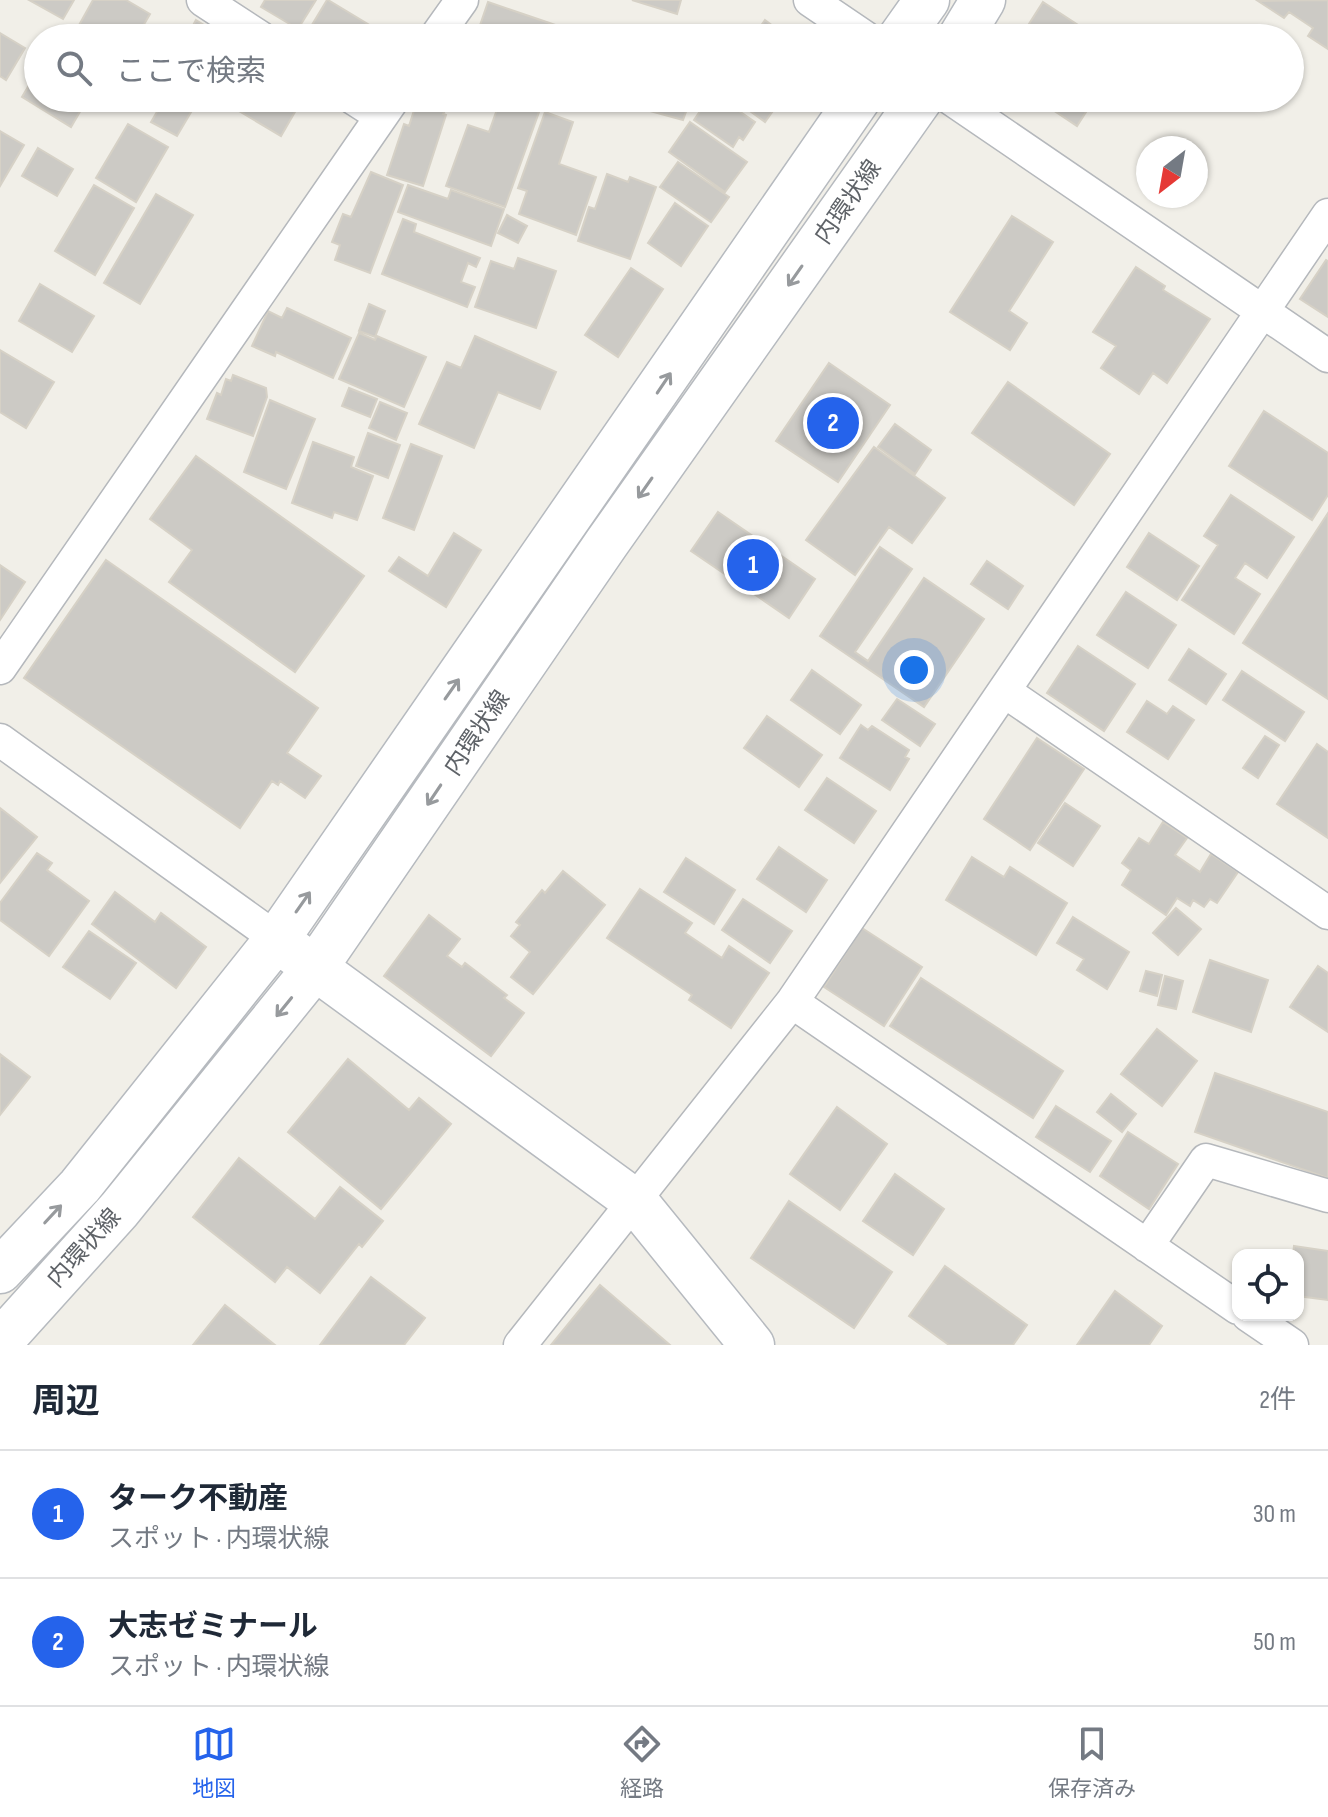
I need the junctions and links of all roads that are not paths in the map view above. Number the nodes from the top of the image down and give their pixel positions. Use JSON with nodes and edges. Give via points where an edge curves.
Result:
{"nodes":[{"id":1,"x":203,"y":0,"type":"edge"},
{"id":2,"x":462,"y":0,"type":"edge"},
{"id":3,"x":810,"y":0,"type":"edge"},
{"id":4,"x":927,"y":0,"type":"edge"},
{"id":5,"x":983,"y":0,"type":"edge"},
{"id":6,"x":240,"y":24,"type":"edge"},
{"id":7,"x":445,"y":24,"type":"edge"},
{"id":8,"x":845,"y":24,"type":"edge"},
{"id":9,"x":910,"y":24,"type":"edge"},
{"id":10,"x":968,"y":24,"type":"edge"},
{"id":11,"x":384,"y":112,"type":"edge"},
{"id":12,"x":849,"y":112,"type":"edge"},
{"id":13,"x":911,"y":112,"type":"edge"},
{"id":14,"x":970,"y":112,"type":"edge"},
{"id":15,"x":1328,"y":215,"type":"edge"},
{"id":16,"x":1262,"y":313,"type":"junction"},
{"id":17,"x":1328,"y":356,"type":"edge"},
{"id":18,"x":0,"y":668,"type":"edge"},
{"id":19,"x":1004,"y":691,"type":"junction"},
{"id":20,"x":0,"y":740,"type":"edge"},
{"id":21,"x":1328,"y":913,"type":"edge"},
{"id":22,"x":277,"y":939,"type":"junction"},
{"id":23,"x":315,"y":968,"type":"junction"},
{"id":24,"x":792,"y":1002,"type":"junction"},
{"id":25,"x":1328,"y":1196,"type":"edge"},
{"id":26,"x":636,"y":1202,"type":"junction"},
{"id":27,"x":1147,"y":1246,"type":"junction"},
{"id":28,"x":0,"y":1271,"type":"edge"},
{"id":29,"x":1232,"y":1304,"type":"edge"},
{"id":30,"x":1257,"y":1321,"type":"edge"},
{"id":31,"x":0,"y":1342,"type":"edge"},
{"id":32,"x":520,"y":1345,"type":"edge"},
{"id":33,"x":752,"y":1345,"type":"edge"},
{"id":34,"x":1292,"y":1345,"type":"edge"}],
"edges":[{"from":1,"to":6,"type":"street"},
{"from":2,"to":7,"type":"street"},
{"from":3,"to":8,"type":"street"},
{"from":4,"to":9,"type":"street"},
{"from":5,"to":10,"type":"street"},
{"from":11,"to":18,"type":"street"},
{"from":22,"to":12,"type":"street","name":"内環状線","one_way":true},
{"from":13,"to":23,"type":"street","name":"内環状線","one_way":true},
{"from":14,"to":16,"type":"street"},
{"from":15,"to":16,"type":"street"},
{"from":16,"to":17,"type":"street"},
{"from":16,"to":19,"type":"street"},
{"from":19,"to":21,"type":"street"},
{"from":19,"to":24,"type":"street"},
{"from":20,"to":22,"type":"street"},
{"from":22,"to":23,"type":"street"},
{"from":28,"to":22,"type":"street","name":"内環状線","one_way":true,"via":[[80,1186]]},
{"from":23,"to":26,"type":"street"},
{"from":23,"to":31,"type":"street","name":"内環状線","one_way":true,"via":[[119,1210]]},
{"from":24,"to":26,"type":"street"},
{"from":24,"to":27,"type":"street"},
{"from":25,"to":27,"type":"street","via":[[1206,1160]]},
{"from":26,"to":32,"type":"street"},
{"from":26,"to":33,"type":"street"},
{"from":27,"to":29,"type":"street"},
{"from":30,"to":34,"type":"street"}]}
